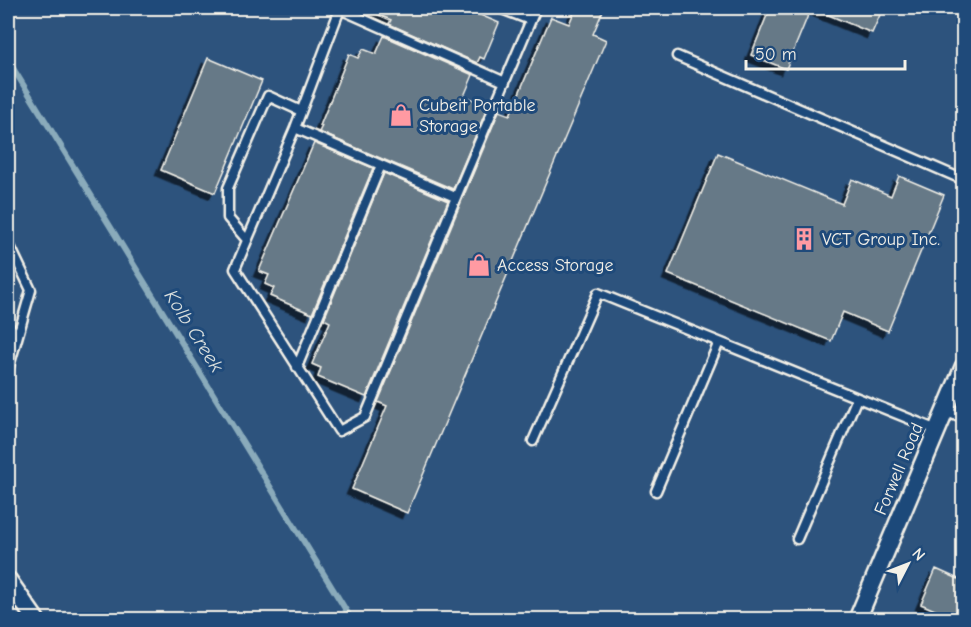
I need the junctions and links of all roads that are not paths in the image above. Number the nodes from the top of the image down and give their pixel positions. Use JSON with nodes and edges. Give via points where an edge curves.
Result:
{"nodes":[{"id":1,"x":341,"y":8,"type":"edge"},
{"id":2,"x":499,"y":8,"type":"edge"},
{"id":3,"x":536,"y":8,"type":"edge"},
{"id":4,"x":958,"y":8,"type":"edge"},
{"id":5,"x":963,"y":10,"type":"edge"},
{"id":6,"x":531,"y":20,"type":"junction"},
{"id":7,"x":677,"y":56,"type":"dead end"},
{"id":8,"x":505,"y":82,"type":"junction"},
{"id":9,"x":301,"y":111,"type":"junction"},
{"id":10,"x":294,"y":128,"type":"junction"},
{"id":11,"x":381,"y":165,"type":"junction"},
{"id":12,"x":963,"y":180,"type":"edge"},
{"id":13,"x":455,"y":197,"type":"junction"},
{"id":14,"x":247,"y":240,"type":"junction"},
{"id":15,"x":8,"y":242,"type":"edge"},
{"id":16,"x":8,"y":328,"type":"edge"},
{"id":17,"x":18,"y":332,"type":"junction"},
{"id":18,"x":719,"y":342,"type":"junction"},
{"id":19,"x":963,"y":366,"type":"edge"},
{"id":20,"x":297,"y":367,"type":"junction"},
{"id":21,"x":8,"y":370,"type":"edge"},
{"id":22,"x":857,"y":398,"type":"junction"},
{"id":23,"x":945,"y":411,"type":"junction"},
{"id":24,"x":963,"y":419,"type":"edge"},
{"id":25,"x":937,"y":430,"type":"junction"},
{"id":26,"x":533,"y":441,"type":"dead end"},
{"id":27,"x":656,"y":491,"type":"dead end"},
{"id":28,"x":797,"y":539,"type":"dead end"},
{"id":29,"x":8,"y":580,"type":"edge"},
{"id":30,"x":36,"y":620,"type":"edge"},
{"id":31,"x":857,"y":620,"type":"edge"}],
"edges":[{"from":1,"to":8,"type":"lane"},
{"from":1,"to":9,"type":"lane"},
{"from":2,"to":6,"type":"lane"},
{"from":3,"to":6,"type":"lane"},
{"from":4,"to":5,"type":"lane"},
{"from":6,"to":8,"type":"lane"},
{"from":7,"to":12,"type":"lane"},
{"from":8,"to":13,"type":"lane"},
{"from":9,"to":10,"type":"lane"},
{"from":9,"to":14,"type":"lane","via":[[268,96],[228,188],[228,218]]},
{"from":10,"to":11,"type":"lane"},
{"from":10,"to":14,"type":"lane"},
{"from":11,"to":13,"type":"lane"},
{"from":11,"to":20,"type":"lane"},
{"from":13,"to":20,"type":"lane","via":[[365,417],[339,431]]},
{"from":14,"to":20,"type":"lane","via":[[235,269]]},
{"from":15,"to":17,"type":"lane","via":[[31,290]]},
{"from":16,"to":17,"type":"lane"},
{"from":17,"to":21,"type":"lane"},
{"from":18,"to":22,"type":"lane"},
{"from":18,"to":26,"type":"lane","via":[[598,293]]},
{"from":18,"to":27,"type":"lane"},
{"from":19,"to":23,"type":"street","name":"Forwell Road"},
{"from":22,"to":25,"type":"lane"},
{"from":22,"to":28,"type":"lane"},
{"from":23,"to":24,"type":"lane"},
{"from":23,"to":25,"type":"street","name":"Forwell Road"},
{"from":25,"to":31,"type":"street","name":"Forwell Road"},
{"from":29,"to":30,"type":"street"}]}
